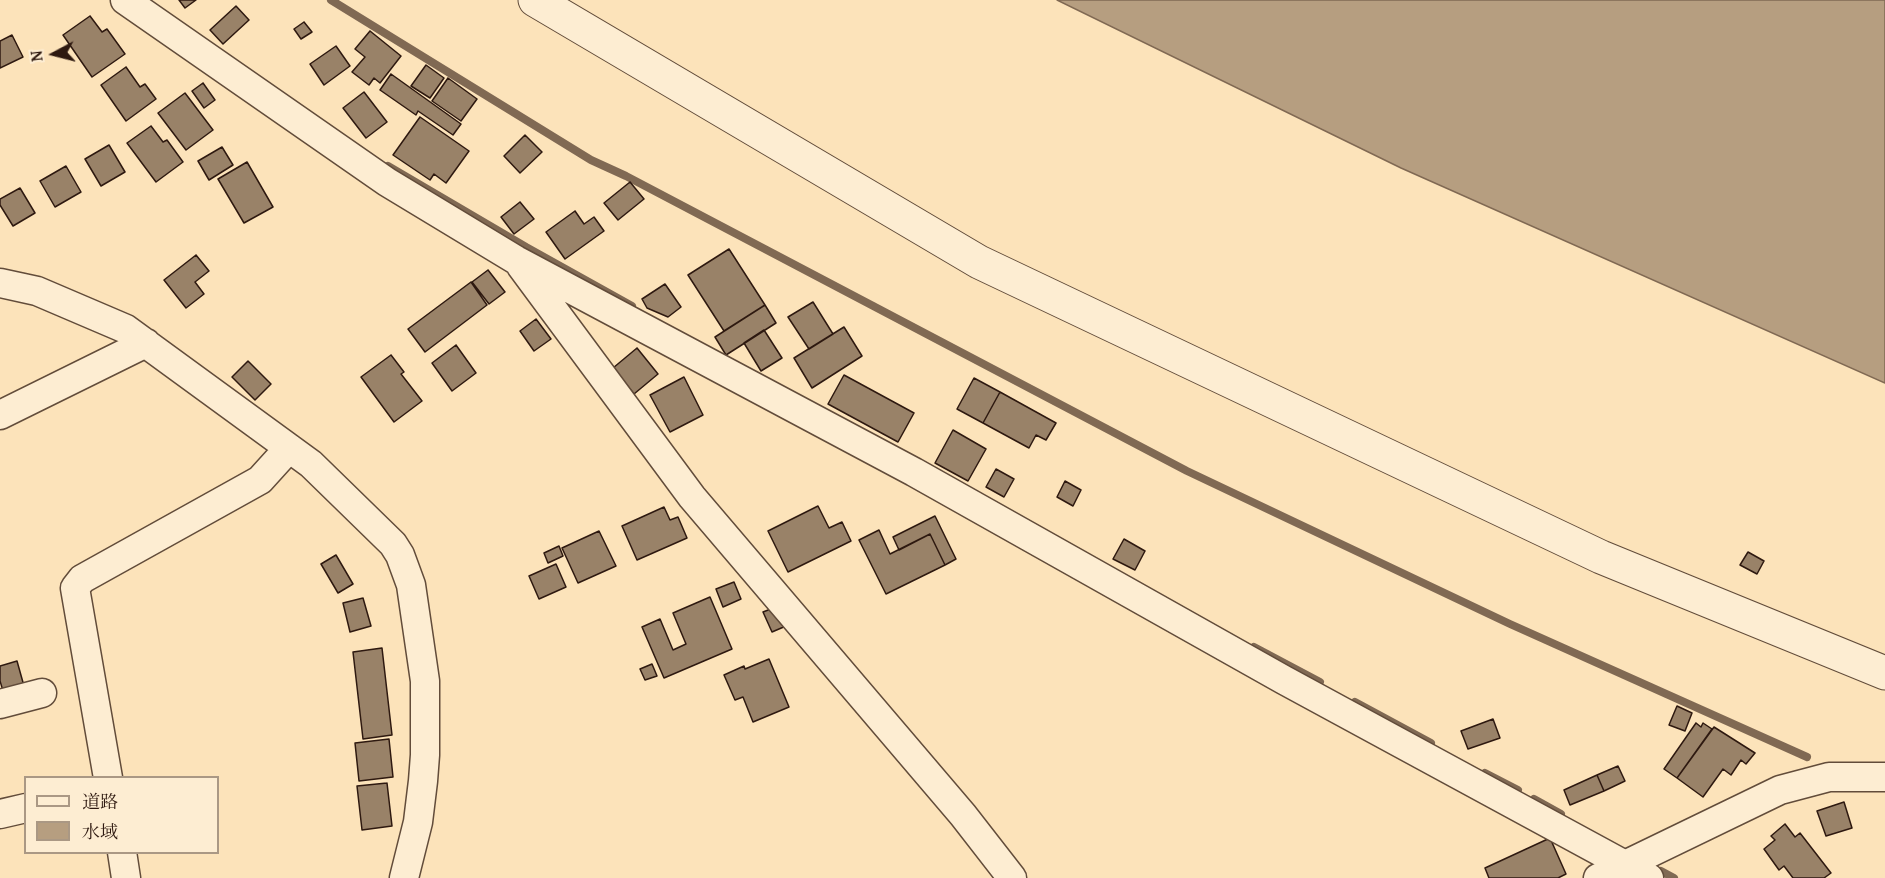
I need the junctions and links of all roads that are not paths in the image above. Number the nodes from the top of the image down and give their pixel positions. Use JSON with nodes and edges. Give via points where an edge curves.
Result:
{"nodes":[{"id":1,"x":125,"y":0,"type":"edge"},
{"id":2,"x":535,"y":0,"type":"edge"},
{"id":3,"x":516,"y":260,"type":"junction"},
{"id":4,"x":0,"y":283,"type":"edge"},
{"id":5,"x":146,"y":343,"type":"junction"},
{"id":6,"x":0,"y":415,"type":"edge"},
{"id":7,"x":289,"y":448,"type":"junction"},
{"id":8,"x":1885,"y":673,"type":"edge"},
{"id":9,"x":42,"y":693,"type":"dead end"},
{"id":10,"x":0,"y":704,"type":"edge"},
{"id":11,"x":108,"y":776,"type":"edge"},
{"id":12,"x":1885,"y":777,"type":"edge"},
{"id":13,"x":24,"y":808,"type":"edge"},
{"id":14,"x":0,"y":814,"type":"edge"},
{"id":15,"x":122,"y":854,"type":"edge"},
{"id":16,"x":1637,"y":872,"type":"edge"},
{"id":17,"x":126,"y":878,"type":"edge"},
{"id":18,"x":404,"y":878,"type":"edge"},
{"id":19,"x":1012,"y":878,"type":"edge"},
{"id":20,"x":1598,"y":878,"type":"edge"}],
"edges":[{"from":1,"to":3,"type":"street","via":[[387,182]]},
{"from":2,"to":8,"type":"street","via":[[979,262],[1600,557]]},
{"from":3,"to":16,"type":"street","via":[[914,472]]},
{"from":3,"to":19,"type":"street","via":[[692,496]]},
{"from":4,"to":5,"type":"street","via":[[37,291],[126,329]]},
{"from":5,"to":6,"type":"street"},
{"from":5,"to":7,"type":"street"},
{"from":7,"to":11,"type":"street","via":[[260,480],[82,579],[75,588]]},
{"from":7,"to":18,"type":"street","via":[[311,464],[393,544],[411,585],[425,681],[425,755],[418,822]]},
{"from":9,"to":10,"type":"street"},
{"from":12,"to":16,"type":"street","via":[[1829,777],[1779,790]]},
{"from":13,"to":14,"type":"street"},
{"from":15,"to":17,"type":"street"},
{"from":16,"to":20,"type":"street"}]}
